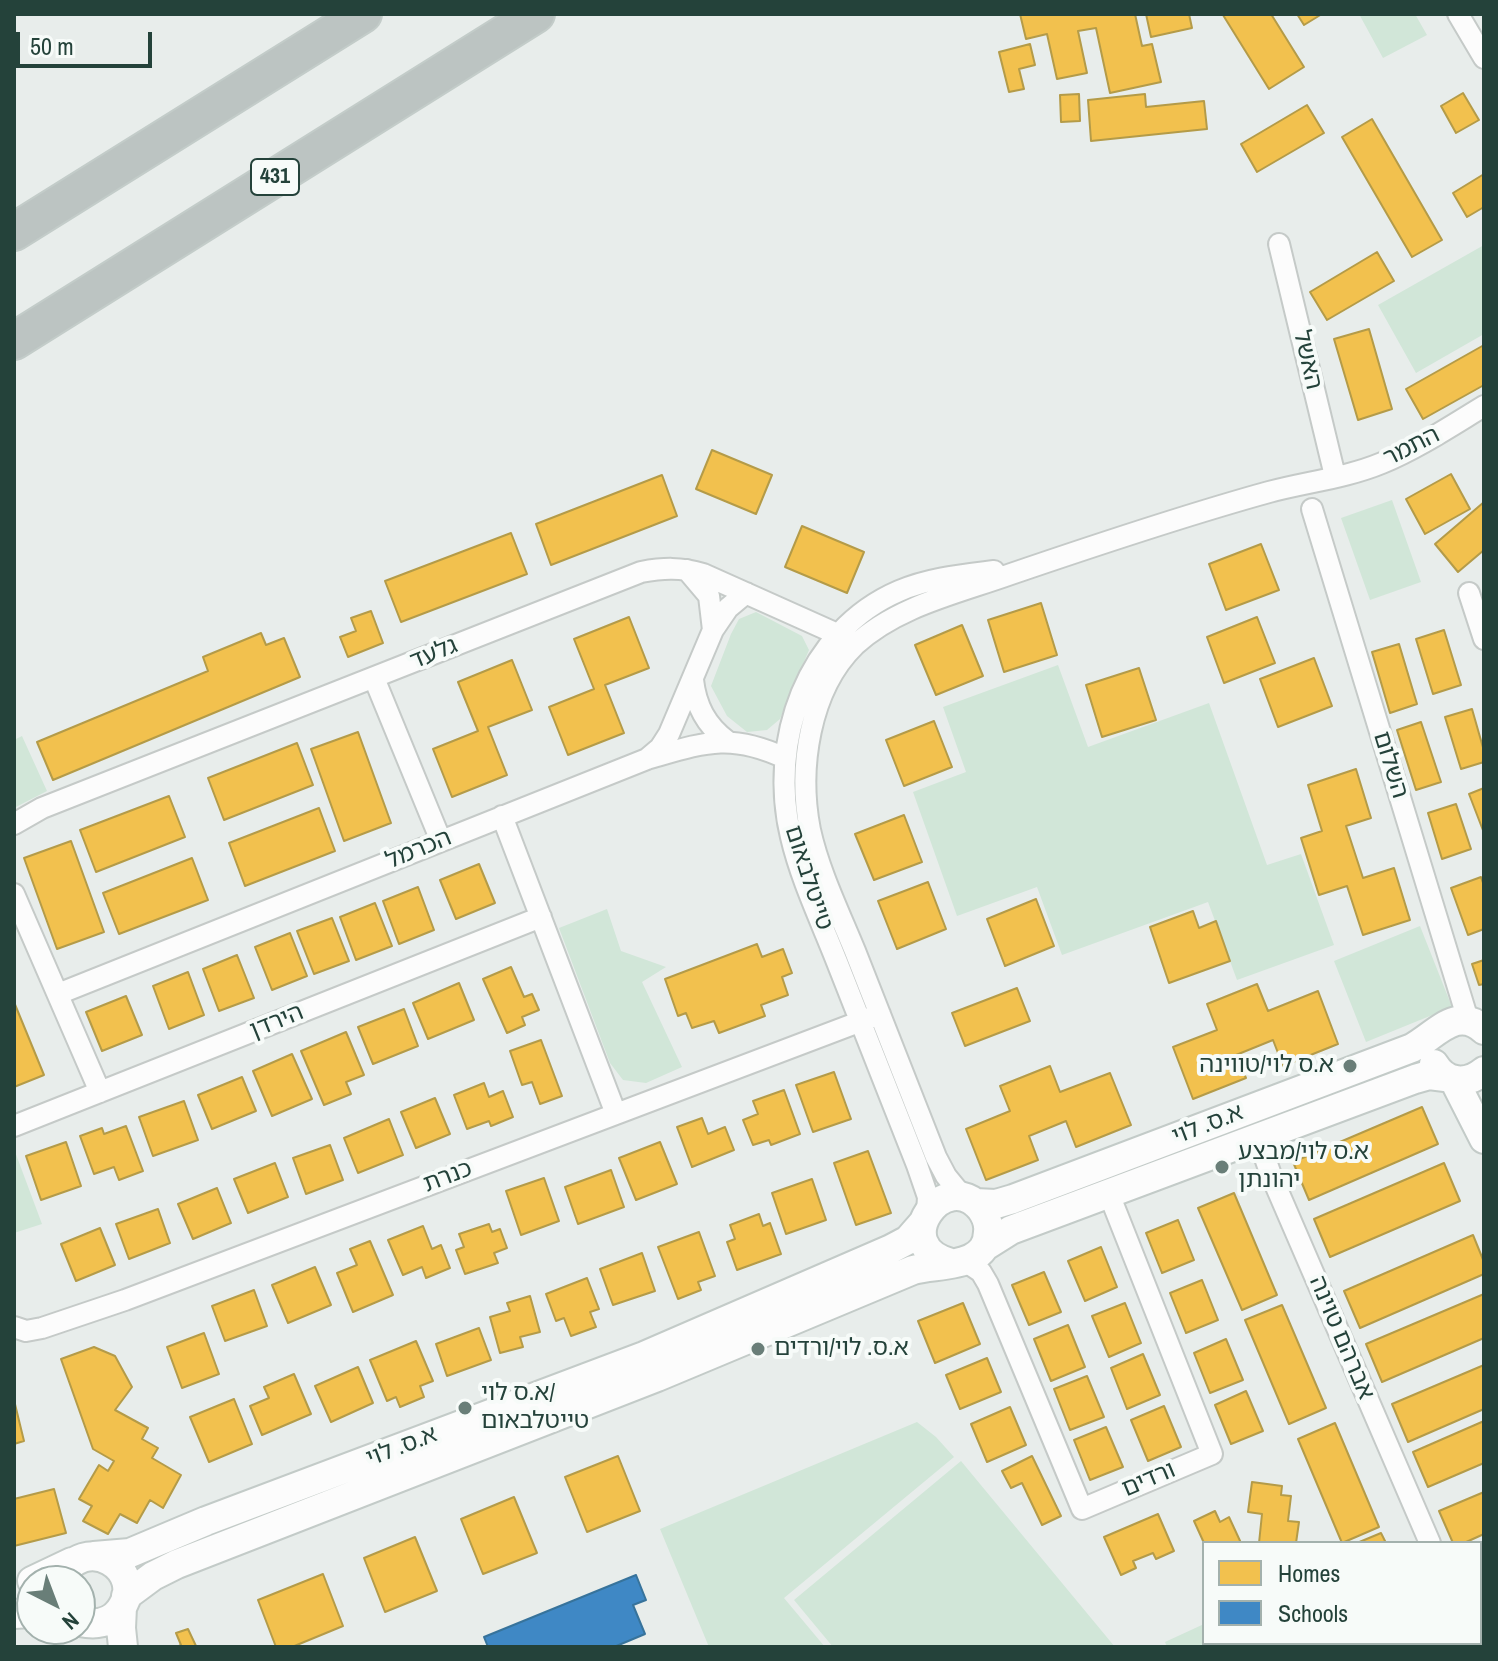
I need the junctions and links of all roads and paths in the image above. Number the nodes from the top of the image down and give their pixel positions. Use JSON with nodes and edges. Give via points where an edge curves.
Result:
{"nodes":[{"id":1,"x":363,"y":14,"type":"edge"},
{"id":2,"x":536,"y":14,"type":"edge"},
{"id":3,"x":1458,"y":14,"type":"edge"},
{"id":4,"x":1484,"y":58,"type":"edge"},
{"id":5,"x":14,"y":232,"type":"edge"},
{"id":6,"x":1279,"y":244,"type":"dead end"},
{"id":7,"x":14,"y":341,"type":"edge"},
{"id":8,"x":1484,"y":406,"type":"edge"},
{"id":9,"x":1335,"y":476,"type":"junction"},
{"id":10,"x":1312,"y":509,"type":"dead end"},
{"id":11,"x":685,"y":568,"type":"junction"},
{"id":12,"x":746,"y":593,"type":"junction"},
{"id":13,"x":1469,"y":593,"type":"dead end"},
{"id":14,"x":713,"y":630,"type":"junction"},
{"id":15,"x":1484,"y":639,"type":"edge"},
{"id":16,"x":844,"y":641,"type":"junction"},
{"id":17,"x":374,"y":678,"type":"junction"},
{"id":18,"x":693,"y":680,"type":"junction"},
{"id":19,"x":727,"y":741,"type":"junction"},
{"id":20,"x":785,"y":758,"type":"junction"},
{"id":21,"x":647,"y":759,"type":"junction"},
{"id":22,"x":502,"y":816,"type":"junction"},
{"id":23,"x":14,"y":824,"type":"edge"},
{"id":24,"x":441,"y":841,"type":"junction"},
{"id":25,"x":14,"y":894,"type":"edge"},
{"id":26,"x":541,"y":917,"type":"junction"},
{"id":27,"x":58,"y":994,"type":"junction"},
{"id":28,"x":880,"y":1014,"type":"junction"},
{"id":29,"x":861,"y":1022,"type":"junction"},
{"id":30,"x":1476,"y":1025,"type":"edge"},
{"id":31,"x":1436,"y":1033,"type":"junction"},
{"id":32,"x":1484,"y":1071,"type":"edge"},
{"id":33,"x":1450,"y":1078,"type":"junction"},
{"id":34,"x":100,"y":1092,"type":"junction"},
{"id":35,"x":616,"y":1114,"type":"junction"},
{"id":36,"x":14,"y":1126,"type":"edge"},
{"id":37,"x":1273,"y":1133,"type":"junction"},
{"id":38,"x":1484,"y":1139,"type":"edge"},
{"id":39,"x":1109,"y":1194,"type":"junction"},
{"id":40,"x":969,"y":1200,"type":"junction"},
{"id":41,"x":924,"y":1218,"type":"junction"},
{"id":42,"x":967,"y":1257,"type":"junction"},
{"id":43,"x":14,"y":1327,"type":"edge"},
{"id":44,"x":1429,"y":1541,"type":"edge"},
{"id":45,"x":79,"y":1565,"type":"edge"},
{"id":46,"x":95,"y":1565,"type":"edge"},
{"id":47,"x":124,"y":1601,"type":"junction"},
{"id":48,"x":96,"y":1624,"type":"edge"},
{"id":49,"x":123,"y":1647,"type":"edge"}],
"edges":[{"from":1,"to":5,"type":"highway"},
{"from":2,"to":7,"type":"highway","number":"431"},
{"from":3,"to":4,"type":"street"},
{"from":6,"to":9,"type":"street","name":"האשל"},
{"from":8,"to":9,"type":"street","name":"התמר","via":[[1382,463]]},
{"from":9,"to":16,"type":"street","name":"טייטלבאום","via":[[1060,557],[906,611]]},
{"from":10,"to":30,"type":"street","name":"השלום"},
{"from":11,"to":12,"type":"street","name":"גלעד"},
{"from":11,"to":14,"type":"street","via":[[709,596]]},
{"from":11,"to":17,"type":"street","name":"גלעד","via":[[641,572]]},
{"from":12,"to":14,"type":"street"},
{"from":12,"to":16,"type":"street","name":"גלעד"},
{"from":13,"to":15,"type":"street"},
{"from":14,"to":18,"type":"street"},
{"from":16,"to":20,"type":"street","name":"טייטלבאום","via":[[820,656],[809,676]]},
{"from":16,"to":28,"type":"street","name":"טייטלבאום","via":[[819,708],[805,786],[815,845]]},
{"from":17,"to":23,"type":"street","name":"גלעד","via":[[42,808]]},
{"from":17,"to":24,"type":"street"},
{"from":18,"to":19,"type":"street","via":[[704,717]]},
{"from":18,"to":21,"type":"street","via":[[669,734]]},
{"from":19,"to":20,"type":"street","name":"הכרמל"},
{"from":19,"to":21,"type":"street","name":"הכרמל","via":[[706,741]]},
{"from":20,"to":29,"type":"street","name":"טייטלבאום","via":[[790,836]]},
{"from":21,"to":22,"type":"street","name":"הכרמל"},
{"from":22,"to":24,"type":"street","name":"הכרמל"},
{"from":22,"to":26,"type":"street"},
{"from":24,"to":27,"type":"street","name":"הכרמל"},
{"from":25,"to":27,"type":"street"},
{"from":26,"to":34,"type":"street","name":"הירדן"},
{"from":26,"to":35,"type":"street"},
{"from":27,"to":34,"type":"street"},
{"from":28,"to":29,"type":"street","name":"כנרת"},
{"from":28,"to":40,"type":"street","name":"טייטלבאום","via":[[936,1157]]},
{"from":29,"to":35,"type":"street","name":"כנרת"},
{"from":29,"to":41,"type":"street","name":"טייטלבאום","via":[[925,1187]]},
{"from":30,"to":31,"type":"main road","name":"א.ס. לוי","via":[[1450,1022]]},
{"from":31,"to":33,"type":"main road","via":[[1432,1061]]},
{"from":31,"to":40,"type":"main road","name":"א.ס. לוי","via":[[1412,1048],[1013,1199],[996,1204]]},
{"from":32,"to":33,"type":"main road","name":"א.ס. לוי","via":[[1475,1078]]},
{"from":33,"to":37,"type":"main road","name":"א.ס. לוי","via":[[1415,1079]]},
{"from":33,"to":38,"type":"main road"},
{"from":34,"to":36,"type":"street","name":"הירדן"},
{"from":35,"to":43,"type":"street","name":"כנרת","via":[[125,1300],[42,1328]]},
{"from":37,"to":39,"type":"main road","name":"א.ס. לוי"},
{"from":37,"to":44,"type":"street","name":"אברהם טוינה","via":[[1265,1158],[1271,1175]]},
{"from":39,"to":42,"type":"main road","name":"א.ס. לוי","via":[[1011,1230]]},
{"from":39,"to":42,"type":"street","name":"ורדים","via":[[1212,1454],[1082,1509],[988,1284]]},
{"from":40,"to":41,"type":"main road","via":[[943,1199]]},
{"from":40,"to":42,"type":"main road","via":[[982,1210],[989,1228]]},
{"from":41,"to":42,"type":"main road","via":[[922,1235],[932,1254]]},
{"from":41,"to":45,"type":"main road","name":"א.ס. לוי","via":[[908,1240],[891,1249],[644,1356],[130,1553]]},
{"from":42,"to":47,"type":"main road","name":"א.ס. לוי","via":[[913,1270],[657,1377],[191,1558],[153,1576]]},
{"from":46,"to":47,"type":"main road","via":[[115,1564],[123,1573]]},
{"from":47,"to":48,"type":"main road","name":"א.ס. לוי","via":[[115,1616]]},
{"from":47,"to":49,"type":"main road"}]}
